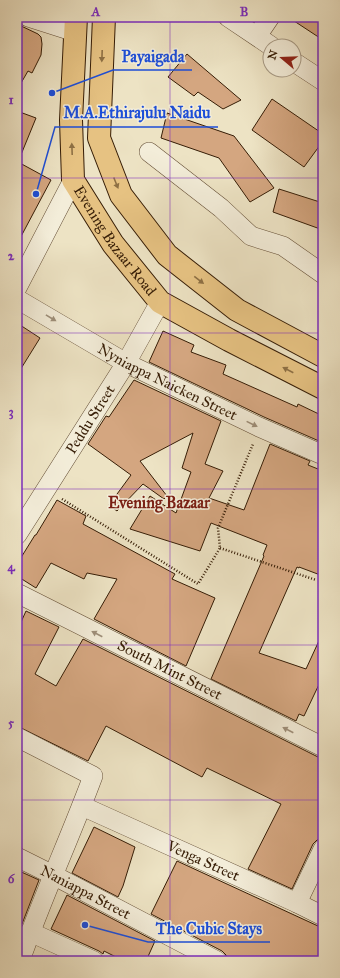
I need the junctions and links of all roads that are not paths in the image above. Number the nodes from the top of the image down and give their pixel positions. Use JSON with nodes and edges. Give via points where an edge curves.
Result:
{"nodes":[{"id":1,"x":28,"y":17,"type":"edge"},
{"id":2,"x":104,"y":17,"type":"edge"},
{"id":3,"x":228,"y":17,"type":"edge"},
{"id":4,"x":270,"y":17,"type":"edge"},
{"id":5,"x":76,"y":24,"type":"edge"},
{"id":6,"x":265,"y":38,"type":"edge"},
{"id":7,"x":262,"y":40,"type":"edge"},
{"id":8,"x":302,"y":67,"type":"edge"},
{"id":9,"x":323,"y":81,"type":"edge"},
{"id":10,"x":149,"y":152,"type":"dead end"},
{"id":11,"x":73,"y":180,"type":"junction"},
{"id":12,"x":323,"y":274,"type":"edge"},
{"id":13,"x":17,"y":288,"type":"edge"},
{"id":14,"x":17,"y":298,"type":"edge"},
{"id":15,"x":160,"y":302,"type":"junction"},
{"id":16,"x":323,"y":356,"type":"edge"},
{"id":17,"x":126,"y":363,"type":"junction"},
{"id":18,"x":321,"y":380,"type":"edge"},
{"id":19,"x":323,"y":454,"type":"edge"},
{"id":20,"x":17,"y":535,"type":"edge"},
{"id":21,"x":17,"y":594,"type":"edge"},
{"id":22,"x":17,"y":737,"type":"edge"},
{"id":23,"x":323,"y":747,"type":"edge"},
{"id":24,"x":82,"y":806,"type":"junction"},
{"id":25,"x":323,"y":849,"type":"edge"},
{"id":26,"x":17,"y":857,"type":"edge"},
{"id":27,"x":53,"y":875,"type":"junction"},
{"id":28,"x":297,"y":903,"type":"junction"},
{"id":29,"x":323,"y":916,"type":"edge"},
{"id":30,"x":30,"y":932,"type":"junction"},
{"id":31,"x":20,"y":961,"type":"edge"},
{"id":32,"x":94,"y":961,"type":"edge"},
{"id":33,"x":217,"y":961,"type":"edge"}],
"edges":[{"from":1,"to":5,"type":"street"},
{"from":2,"to":16,"type":"main road","name":"Evening Bazaar Road","one_way":true,"via":[[99,138],[121,196],[167,255],[237,310]]},
{"from":3,"to":7,"type":"street"},
{"from":4,"to":6,"type":"street"},
{"from":11,"to":5,"type":"main road","name":"Evening Bazaar Road","one_way":true,"via":[[71,120]]},
{"from":8,"to":9,"type":"street"},
{"from":10,"to":12,"type":"street","via":[[221,208],[250,236],[283,246]]},
{"from":11,"to":13,"type":"street"},
{"from":11,"to":15,"type":"main road","name":"Evening Bazaar Road","via":[[113,244]]},
{"from":14,"to":17,"type":"street","name":"Nyniappa Naicken Street","one_way":true},
{"from":15,"to":17,"type":"street","name":"Peddu Street"},
{"from":18,"to":15,"type":"main road","name":"Evening Bazaar Road","one_way":true,"via":[[229,340]]},
{"from":17,"to":19,"type":"street","name":"Nyniappa Naicken Street","one_way":true},
{"from":17,"to":20,"type":"street","name":"Peddu Street"},
{"from":23,"to":21,"type":"street","name":"South Mint Street","one_way":true},
{"from":22,"to":24,"type":"street","via":[[93,776]]},
{"from":24,"to":27,"type":"street"},
{"from":24,"to":28,"type":"street","name":"Venga Street"},
{"from":25,"to":28,"type":"street"},
{"from":26,"to":27,"type":"street","name":"Naniappa Street"},
{"from":27,"to":30,"type":"street"},
{"from":27,"to":33,"type":"street","name":"Naniappa Street"},
{"from":28,"to":29,"type":"street","name":"Venga Street"},
{"from":30,"to":31,"type":"street"},
{"from":30,"to":32,"type":"street"}]}
